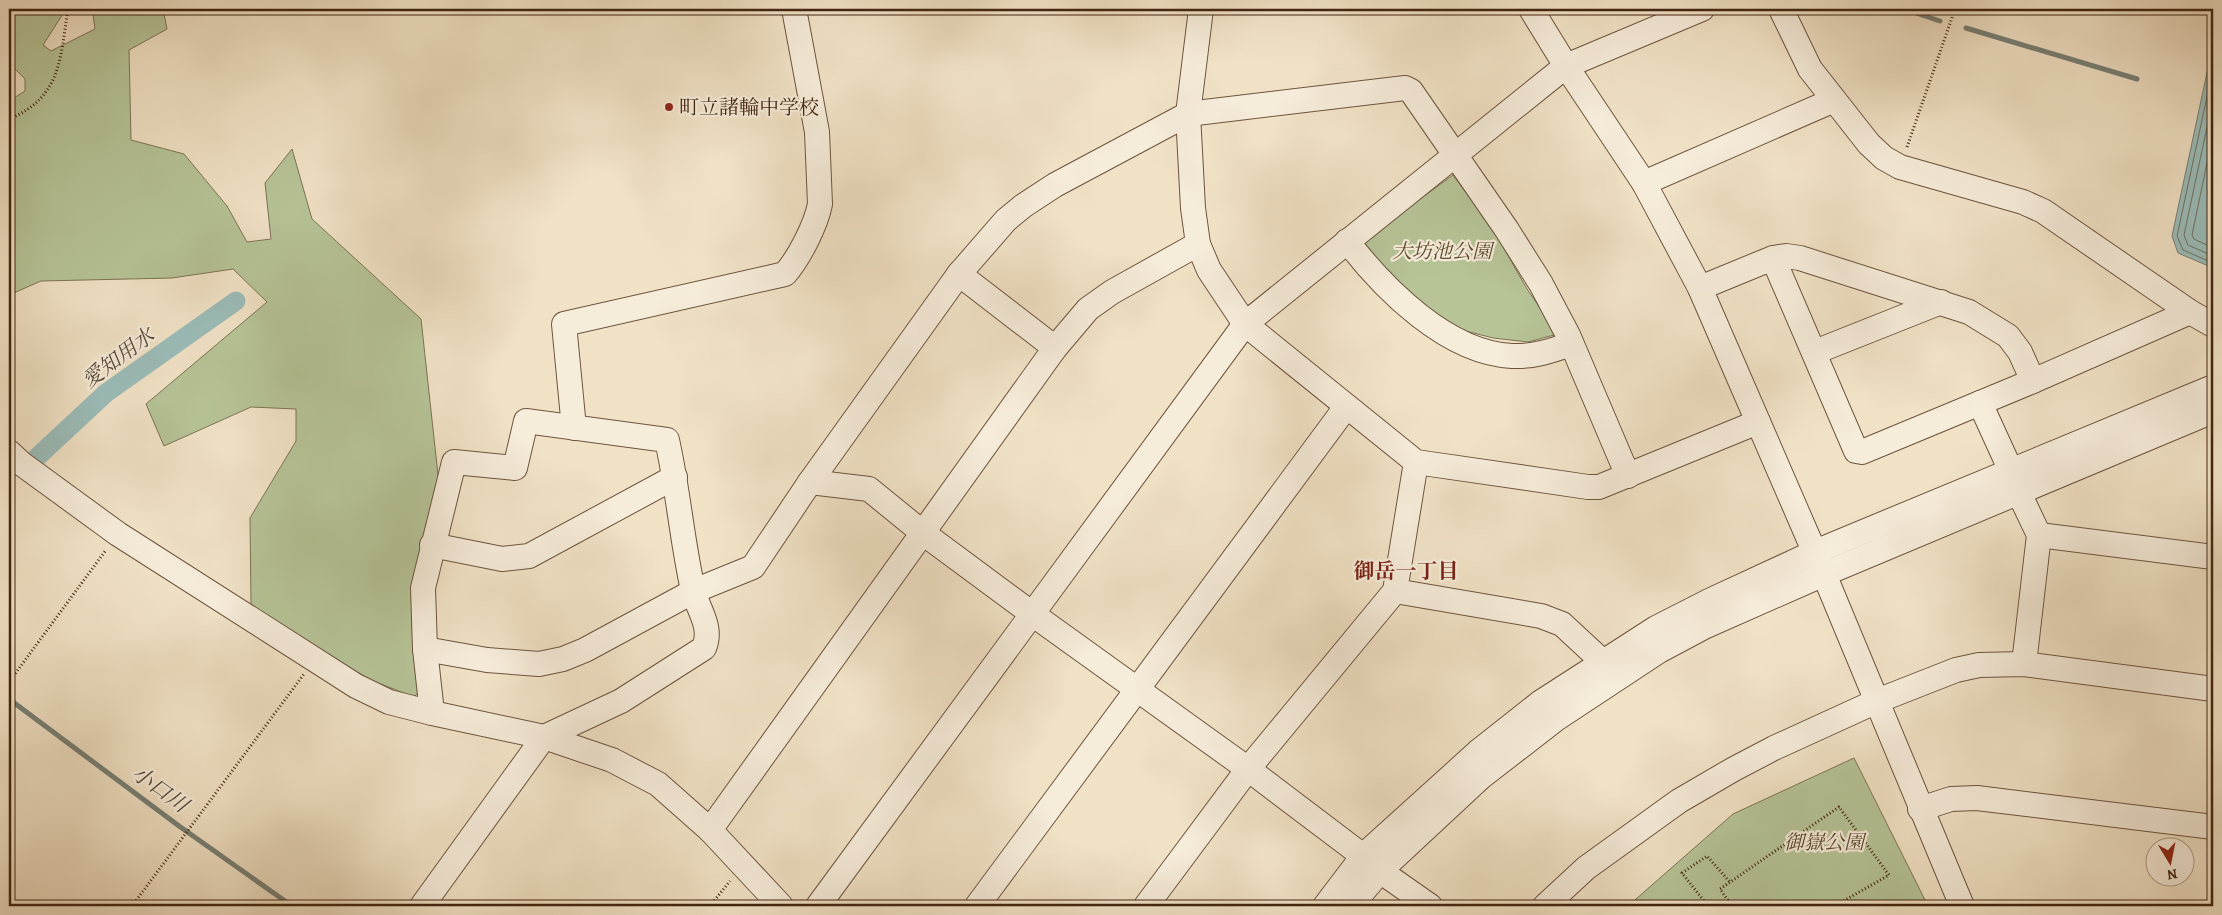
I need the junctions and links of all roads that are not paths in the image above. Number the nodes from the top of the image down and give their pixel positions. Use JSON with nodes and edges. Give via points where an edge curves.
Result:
{"nodes":[{"id":1,"x":794,"y":9,"type":"edge"},
{"id":2,"x":1201,"y":9,"type":"edge"},
{"id":3,"x":1532,"y":9,"type":"edge"},
{"id":4,"x":1702,"y":9,"type":"edge"},
{"id":5,"x":1781,"y":9,"type":"edge"},
{"id":6,"x":1566,"y":66,"type":"junction"},
{"id":7,"x":1834,"y":100,"type":"junction"},
{"id":8,"x":1188,"y":114,"type":"junction"},
{"id":9,"x":1455,"y":153,"type":"junction"},
{"id":10,"x":1644,"y":184,"type":"junction"},
{"id":11,"x":1347,"y":241,"type":"junction"},
{"id":12,"x":1198,"y":244,"type":"junction"},
{"id":13,"x":1773,"y":258,"type":"junction"},
{"id":14,"x":959,"y":274,"type":"junction"},
{"id":15,"x":1700,"y":288,"type":"junction"},
{"id":16,"x":1941,"y":302,"type":"junction"},
{"id":17,"x":2190,"y":312,"type":"junction"},
{"id":18,"x":1245,"y":324,"type":"junction"},
{"id":19,"x":2213,"y":325,"type":"edge"},
{"id":20,"x":1571,"y":344,"type":"junction"},
{"id":21,"x":1055,"y":348,"type":"junction"},
{"id":22,"x":1815,"y":352,"type":"junction"},
{"id":23,"x":2033,"y":381,"type":"junction"},
{"id":24,"x":2213,"y":387,"type":"edge"},
{"id":25,"x":1980,"y":403,"type":"junction"},
{"id":26,"x":1346,"y":406,"type":"junction"},
{"id":27,"x":2213,"y":411,"type":"edge"},
{"id":28,"x":1758,"y":422,"type":"junction"},
{"id":29,"x":574,"y":428,"type":"junction"},
{"id":30,"x":9,"y":452,"type":"edge"},
{"id":31,"x":1416,"y":462,"type":"junction"},
{"id":32,"x":2011,"y":471,"type":"junction"},
{"id":33,"x":1628,"y":476,"type":"junction"},
{"id":34,"x":675,"y":477,"type":"junction"},
{"id":35,"x":810,"y":482,"type":"junction"},
{"id":36,"x":2019,"y":493,"type":"junction"},
{"id":37,"x":923,"y":533,"type":"junction"},
{"id":38,"x":2039,"y":535,"type":"junction"},
{"id":39,"x":432,"y":545,"type":"junction"},
{"id":40,"x":1815,"y":552,"type":"junction"},
{"id":41,"x":2213,"y":557,"type":"edge"},
{"id":42,"x":1824,"y":574,"type":"junction"},
{"id":43,"x":694,"y":591,"type":"junction"},
{"id":44,"x":1395,"y":591,"type":"junction"},
{"id":45,"x":1031,"y":614,"type":"junction"},
{"id":46,"x":425,"y":649,"type":"junction"},
{"id":47,"x":1603,"y":662,"type":"junction"},
{"id":48,"x":2024,"y":664,"type":"junction"},
{"id":49,"x":1136,"y":689,"type":"junction"},
{"id":50,"x":2213,"y":689,"type":"edge"},
{"id":51,"x":1877,"y":701,"type":"junction"},
{"id":52,"x":432,"y":713,"type":"junction"},
{"id":53,"x":544,"y":737,"type":"junction"},
{"id":54,"x":1248,"y":769,"type":"junction"},
{"id":55,"x":1920,"y":809,"type":"junction"},
{"id":56,"x":2213,"y":826,"type":"edge"},
{"id":57,"x":710,"y":830,"type":"junction"},
{"id":58,"x":1371,"y":864,"type":"junction"},
{"id":59,"x":422,"y":906,"type":"edge"},
{"id":60,"x":781,"y":906,"type":"edge"},
{"id":61,"x":818,"y":906,"type":"edge"},
{"id":62,"x":977,"y":906,"type":"edge"},
{"id":63,"x":1146,"y":906,"type":"edge"},
{"id":64,"x":1325,"y":906,"type":"edge"},
{"id":65,"x":1351,"y":906,"type":"edge"},
{"id":66,"x":1430,"y":906,"type":"edge"},
{"id":67,"x":1545,"y":906,"type":"edge"},
{"id":68,"x":1962,"y":906,"type":"edge"}],
"edges":[{"from":1,"to":29,"type":"street","via":[[817,132],[820,204],[818,215],[792,266],[785,274],[564,324]]},
{"from":2,"to":8,"type":"street"},
{"from":3,"to":6,"type":"street"},
{"from":4,"to":6,"type":"street"},
{"from":5,"to":7,"type":"street","via":[[1810,69]]},
{"from":6,"to":9,"type":"street"},
{"from":6,"to":10,"type":"street"},
{"from":7,"to":10,"type":"street"},
{"from":7,"to":17,"type":"street","via":[[1884,158],[1900,167],[2023,202],[2043,212]]},
{"from":8,"to":9,"type":"street","via":[[1405,88],[1411,91]]},
{"from":8,"to":12,"type":"street","via":[[1190,191]]},
{"from":8,"to":14,"type":"street","via":[[1035,198],[1006,220]]},
{"from":9,"to":11,"type":"street"},
{"from":9,"to":20,"type":"street","via":[[1541,284]]},
{"from":10,"to":15,"type":"street"},
{"from":11,"to":18,"type":"street"},
{"from":11,"to":20,"type":"street","via":[[1365,265],[1416,312],[1448,336],[1510,356],[1544,354]]},
{"from":12,"to":18,"type":"street","via":[[1214,279]]},
{"from":12,"to":21,"type":"street","via":[[1088,309]]},
{"from":13,"to":15,"type":"street"},
{"from":13,"to":16,"type":"street","via":[[1800,258]]},
{"from":13,"to":22,"type":"street"},
{"from":14,"to":21,"type":"street"},
{"from":14,"to":35,"type":"street"},
{"from":15,"to":28,"type":"street"},
{"from":16,"to":22,"type":"street"},
{"from":16,"to":23,"type":"street","via":[[1969,312],[2008,336],[2020,352]]},
{"from":17,"to":19,"type":"street"},
{"from":17,"to":23,"type":"street"},
{"from":18,"to":26,"type":"street"},
{"from":18,"to":45,"type":"street"},
{"from":20,"to":33,"type":"street"},
{"from":21,"to":37,"type":"street"},
{"from":22,"to":25,"type":"street","via":[[1856,451],[1862,452]]},
{"from":23,"to":25,"type":"street"},
{"from":24,"to":32,"type":"street"},
{"from":25,"to":32,"type":"street"},
{"from":26,"to":31,"type":"street"},
{"from":26,"to":49,"type":"street"},
{"from":27,"to":36,"type":"street"},
{"from":28,"to":33,"type":"street"},
{"from":28,"to":40,"type":"street"},
{"from":29,"to":34,"type":"street","via":[[667,440]]},
{"from":29,"to":39,"type":"street","via":[[526,421],[515,468],[454,462]]},
{"from":30,"to":52,"type":"street","via":[[118,534],[356,686],[389,702]]},
{"from":31,"to":33,"type":"street","via":[[1588,488]]},
{"from":31,"to":44,"type":"street"},
{"from":32,"to":40,"type":"street"},
{"from":34,"to":39,"type":"street","via":[[529,556],[502,559]]},
{"from":34,"to":43,"type":"street"},
{"from":35,"to":37,"type":"street","via":[[869,489]]},
{"from":35,"to":43,"type":"street","via":[[753,566]]},
{"from":36,"to":38,"type":"street"},
{"from":36,"to":42,"type":"street"},
{"from":37,"to":45,"type":"street"},
{"from":37,"to":57,"type":"street"},
{"from":38,"to":41,"type":"street"},
{"from":38,"to":48,"type":"street"},
{"from":39,"to":46,"type":"street","via":[[424,588]]},
{"from":40,"to":42,"type":"street"},
{"from":40,"to":47,"type":"street","via":[[1656,628]]},
{"from":42,"to":51,"type":"street"},
{"from":42,"to":58,"type":"street","via":[[1706,626],[1612,680],[1556,719]]},
{"from":43,"to":46,"type":"street","via":[[563,659],[539,664]]},
{"from":43,"to":53,"type":"street","via":[[706,625],[708,638],[704,648],[621,701]]},
{"from":44,"to":47,"type":"street","via":[[1542,616],[1562,624]]},
{"from":44,"to":54,"type":"street"},
{"from":45,"to":49,"type":"street"},
{"from":45,"to":61,"type":"street"},
{"from":46,"to":52,"type":"street"},
{"from":47,"to":58,"type":"street","via":[[1541,702],[1479,751]]},
{"from":48,"to":50,"type":"street"},
{"from":48,"to":51,"type":"street","via":[[1979,665],[1956,670]]},
{"from":49,"to":54,"type":"street"},
{"from":49,"to":62,"type":"street"},
{"from":51,"to":55,"type":"street"},
{"from":51,"to":67,"type":"street","via":[[1774,748],[1679,801],[1586,868]]},
{"from":52,"to":53,"type":"street"},
{"from":53,"to":57,"type":"street","via":[[612,760],[658,784]]},
{"from":53,"to":59,"type":"street"},
{"from":54,"to":58,"type":"street"},
{"from":54,"to":63,"type":"street"},
{"from":55,"to":56,"type":"street","via":[[1951,799],[1978,798]]},
{"from":55,"to":68,"type":"street"},
{"from":57,"to":60,"type":"street"},
{"from":58,"to":64,"type":"street"},
{"from":58,"to":65,"type":"street"},
{"from":58,"to":66,"type":"street"}]}
